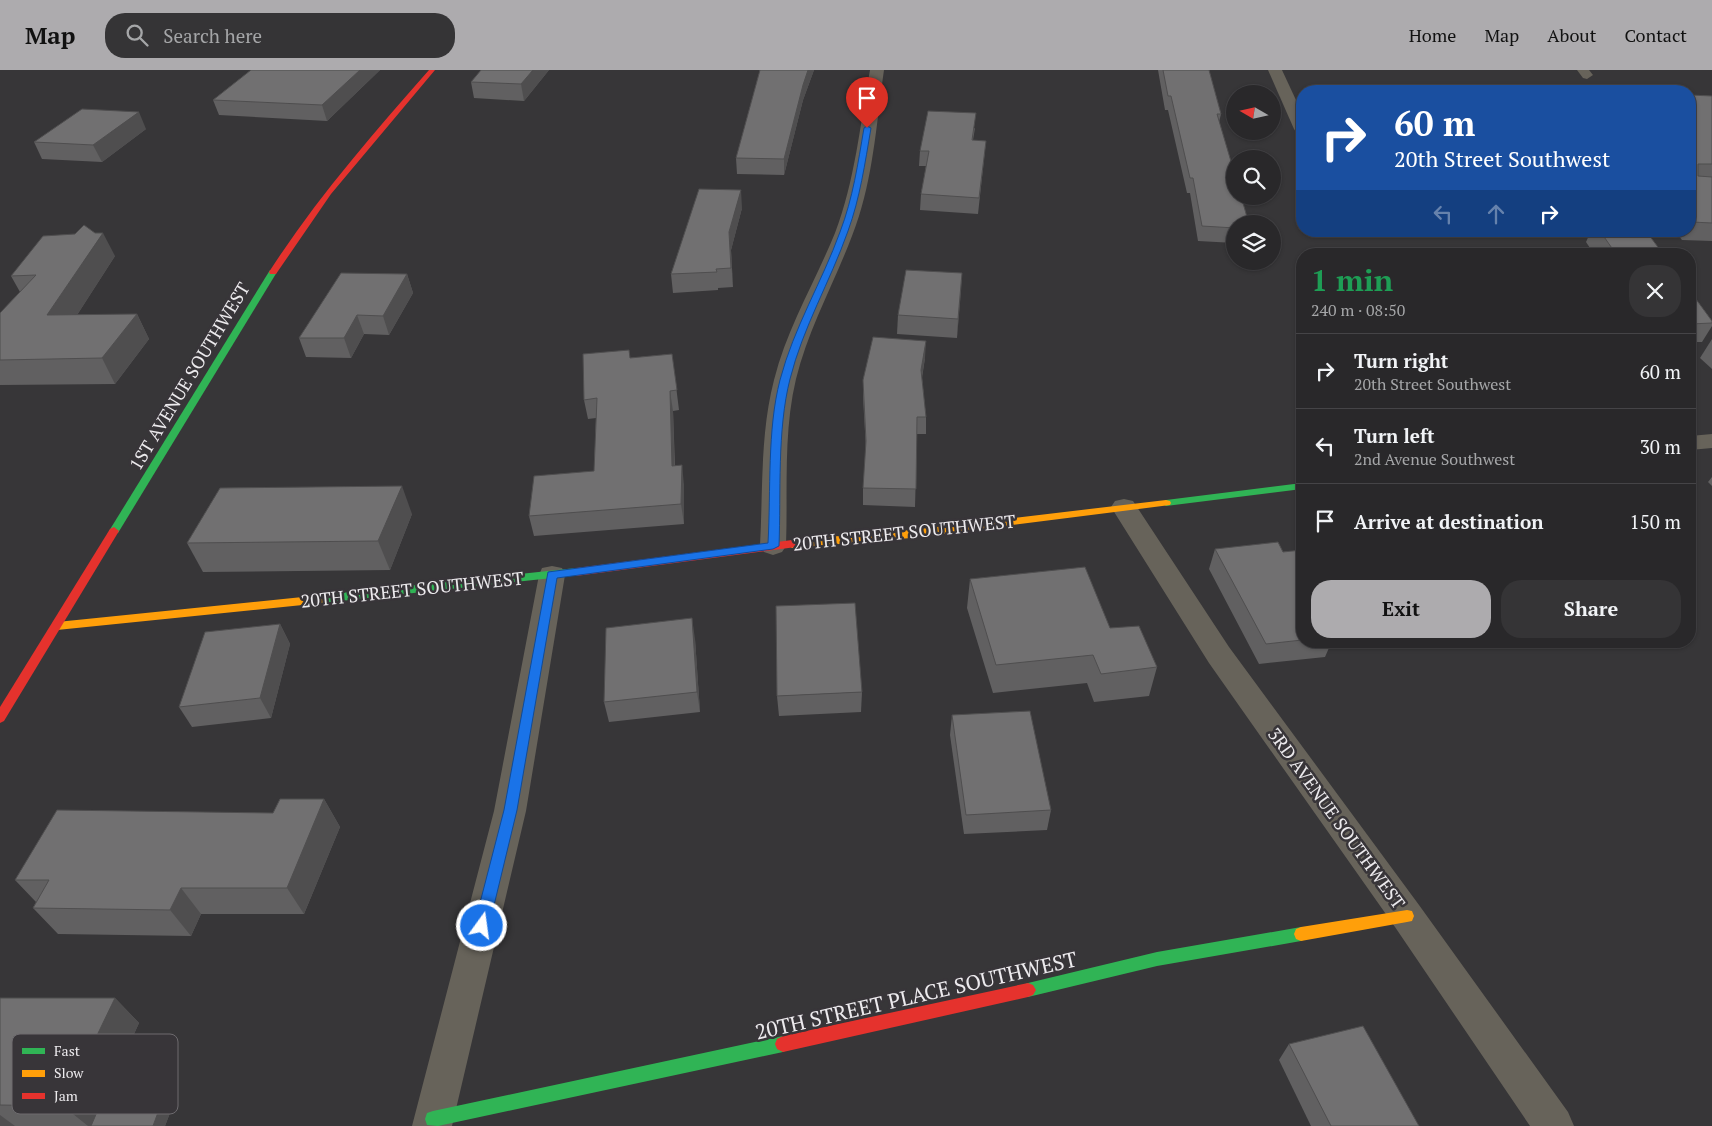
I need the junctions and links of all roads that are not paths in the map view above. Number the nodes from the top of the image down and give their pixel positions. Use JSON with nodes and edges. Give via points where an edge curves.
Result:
{"nodes":[{"id":1,"x":432,"y":70,"type":"edge"},
{"id":2,"x":877,"y":70,"type":"edge"},
{"id":3,"x":1275,"y":70,"type":"edge"},
{"id":4,"x":1296,"y":103,"type":"edge"},
{"id":5,"x":1712,"y":441,"type":"edge"},
{"id":6,"x":1696,"y":442,"type":"edge"},
{"id":7,"x":1296,"y":487,"type":"edge"},
{"id":8,"x":1124,"y":507,"type":"junction"},
{"id":9,"x":773,"y":546,"type":"junction"},
{"id":10,"x":552,"y":575,"type":"junction"},
{"id":11,"x":58,"y":626,"type":"junction"},
{"id":12,"x":0,"y":718,"type":"edge"},
{"id":13,"x":1407,"y":916,"type":"junction"},
{"id":14,"x":432,"y":1123,"type":"edge"},
{"id":15,"x":1554,"y":1126,"type":"edge"}],
"edges":[{"from":1,"to":11,"type":"street","name":"1ST AVENUE SOUTHWEST","via":[[341,174],[292,241]]},
{"from":2,"to":9,"type":"street","via":[[858,186],[844,231],[801,327],[785,378],[779,406]]},
{"from":3,"to":4,"type":"street"},
{"from":5,"to":6,"type":"street"},
{"from":7,"to":8,"type":"street","name":"20TH STREET SOUTHWEST"},
{"from":8,"to":9,"type":"street","name":"20TH STREET SOUTHWEST","via":[[911,534]]},
{"from":8,"to":13,"type":"street","name":"3RD AVENUE SOUTHWEST","via":[[1219,655]]},
{"from":9,"to":10,"type":"street","name":"20TH STREET SOUTHWEST"},
{"from":10,"to":11,"type":"street","name":"20TH STREET SOUTHWEST"},
{"from":10,"to":14,"type":"street","via":[[510,810]]},
{"from":11,"to":12,"type":"street","name":"1ST AVENUE SOUTHWEST"},
{"from":13,"to":14,"type":"street","name":"20TH STREET PLACE SOUTHWEST","via":[[1157,959]]},
{"from":13,"to":15,"type":"street","name":"3RD AVENUE SOUTHWEST"}]}
